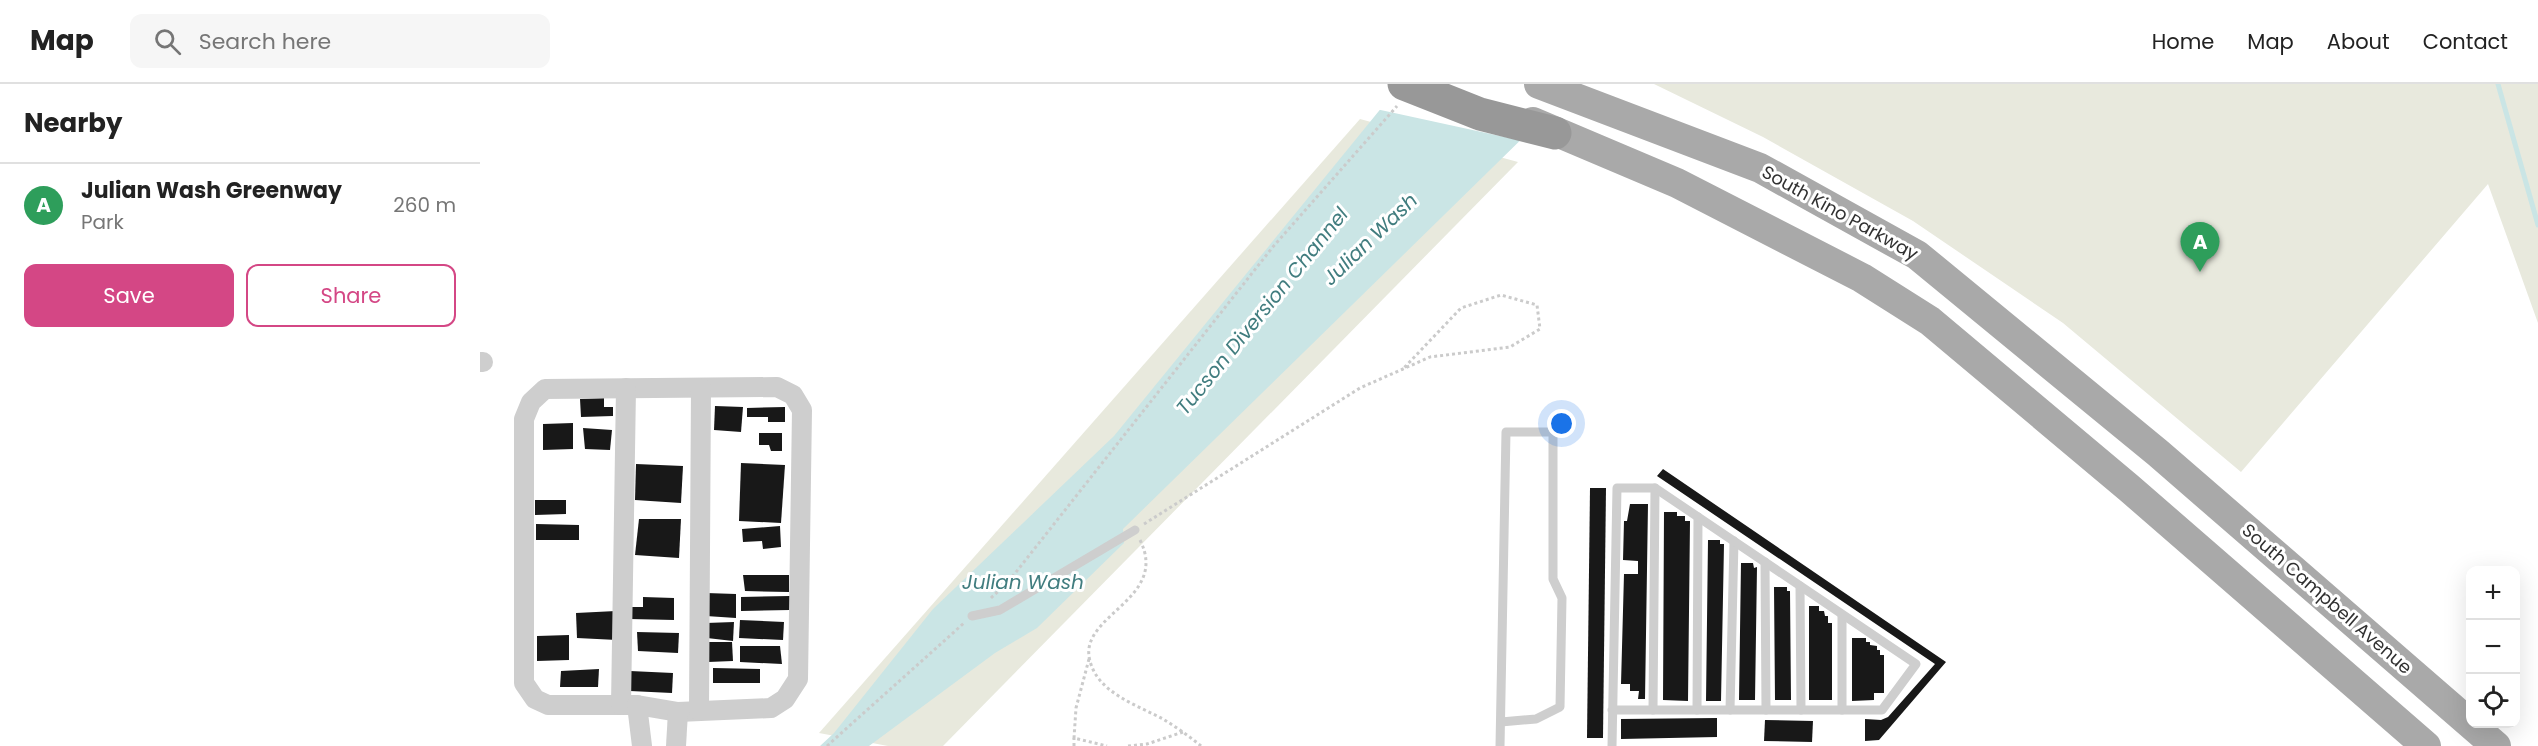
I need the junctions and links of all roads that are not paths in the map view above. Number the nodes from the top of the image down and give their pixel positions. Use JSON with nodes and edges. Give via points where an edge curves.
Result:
{"nodes":[{"id":1,"x":1449,"y":84,"type":"edge"},
{"id":2,"x":1539,"y":84,"type":"edge"},
{"id":3,"x":1402,"y":93,"type":"edge"},
{"id":4,"x":1555,"y":133,"type":"junction"},
{"id":5,"x":626,"y":388,"type":"junction"},
{"id":6,"x":701,"y":388,"type":"junction"},
{"id":7,"x":2158,"y":453,"type":"joint"},
{"id":8,"x":1655,"y":488,"type":"junction"},
{"id":9,"x":1698,"y":517,"type":"junction"},
{"id":10,"x":1135,"y":530,"type":"road end"},
{"id":11,"x":1734,"y":541,"type":"junction"},
{"id":12,"x":1765,"y":562,"type":"junction"},
{"id":13,"x":1800,"y":586,"type":"junction"},
{"id":14,"x":1842,"y":615,"type":"junction"},
{"id":15,"x":972,"y":616,"type":"road end"},
{"id":16,"x":2362,"y":691,"type":"junction"},
{"id":17,"x":629,"y":705,"type":"junction"},
{"id":18,"x":1612,"y":710,"type":"junction"},
{"id":19,"x":1653,"y":710,"type":"junction"},
{"id":20,"x":1698,"y":710,"type":"junction"},
{"id":21,"x":1730,"y":710,"type":"junction"},
{"id":22,"x":1766,"y":710,"type":"junction"},
{"id":23,"x":1801,"y":710,"type":"junction"},
{"id":24,"x":1842,"y":710,"type":"junction"},
{"id":25,"x":699,"y":711,"type":"junction"},
{"id":26,"x":678,"y":712,"type":"junction"},
{"id":27,"x":1501,"y":722,"type":"junction"},
{"id":28,"x":642,"y":746,"type":"edge"},
{"id":29,"x":676,"y":746,"type":"edge"},
{"id":30,"x":1500,"y":746,"type":"edge"},
{"id":31,"x":1612,"y":746,"type":"edge"},
{"id":32,"x":2391,"y":746,"type":"edge"},
{"id":33,"x":2426,"y":746,"type":"edge"},
{"id":34,"x":2496,"y":746,"type":"edge"}],
"edges":[{"from":1,"to":4,"type":"main road","bridge":true},
{"from":2,"to":7,"type":"main road","name":"South Kino Parkway","via":[[1761,168],[1917,255]]},
{"from":3,"to":4,"type":"highway","bridge":true},
{"from":4,"to":16,"type":"main road","via":[[1677,183],[1862,278],[1930,321]]},
{"from":5,"to":6,"type":"street"},
{"from":5,"to":17,"type":"street"},
{"from":5,"to":17,"type":"street","via":[[544,388],[531,402],[524,419],[524,683],[535,699],[548,705]]},
{"from":6,"to":25,"type":"street"},
{"from":6,"to":25,"type":"street","via":[[777,387],[793,394],[802,410],[798,679],[785,699],[771,708]]},
{"from":7,"to":34,"type":"main road","name":"South Campbell Avenue"},
{"from":8,"to":9,"type":"lane"},
{"from":8,"to":18,"type":"lane","via":[[1617,488]]},
{"from":8,"to":19,"type":"lane"},
{"from":9,"to":11,"type":"lane"},
{"from":9,"to":20,"type":"lane"},
{"from":10,"to":15,"type":"lane","via":[[1000,610]]},
{"from":11,"to":12,"type":"lane"},
{"from":11,"to":21,"type":"lane"},
{"from":12,"to":13,"type":"lane"},
{"from":12,"to":22,"type":"lane"},
{"from":13,"to":14,"type":"lane"},
{"from":13,"to":23,"type":"lane"},
{"from":14,"to":24,"type":"lane"},
{"from":14,"to":24,"type":"lane","via":[[1916,664],[1882,710]]},
{"from":16,"to":32,"type":"main road","via":[[2392,738]]},
{"from":16,"to":33,"type":"main road"},
{"from":17,"to":26,"type":"street"},
{"from":17,"to":28,"type":"street"},
{"from":18,"to":19,"type":"lane"},
{"from":18,"to":31,"type":"lane"},
{"from":19,"to":20,"type":"lane"},
{"from":20,"to":21,"type":"lane"},
{"from":21,"to":22,"type":"lane"},
{"from":22,"to":23,"type":"lane"},
{"from":23,"to":24,"type":"lane"},
{"from":25,"to":26,"type":"street"},
{"from":26,"to":29,"type":"street"},
{"from":27,"to":27,"type":"lane","via":[[1506,432],[1553,432],[1553,579],[1562,598],[1560,707],[1536,719]]},
{"from":27,"to":30,"type":"lane"}]}
